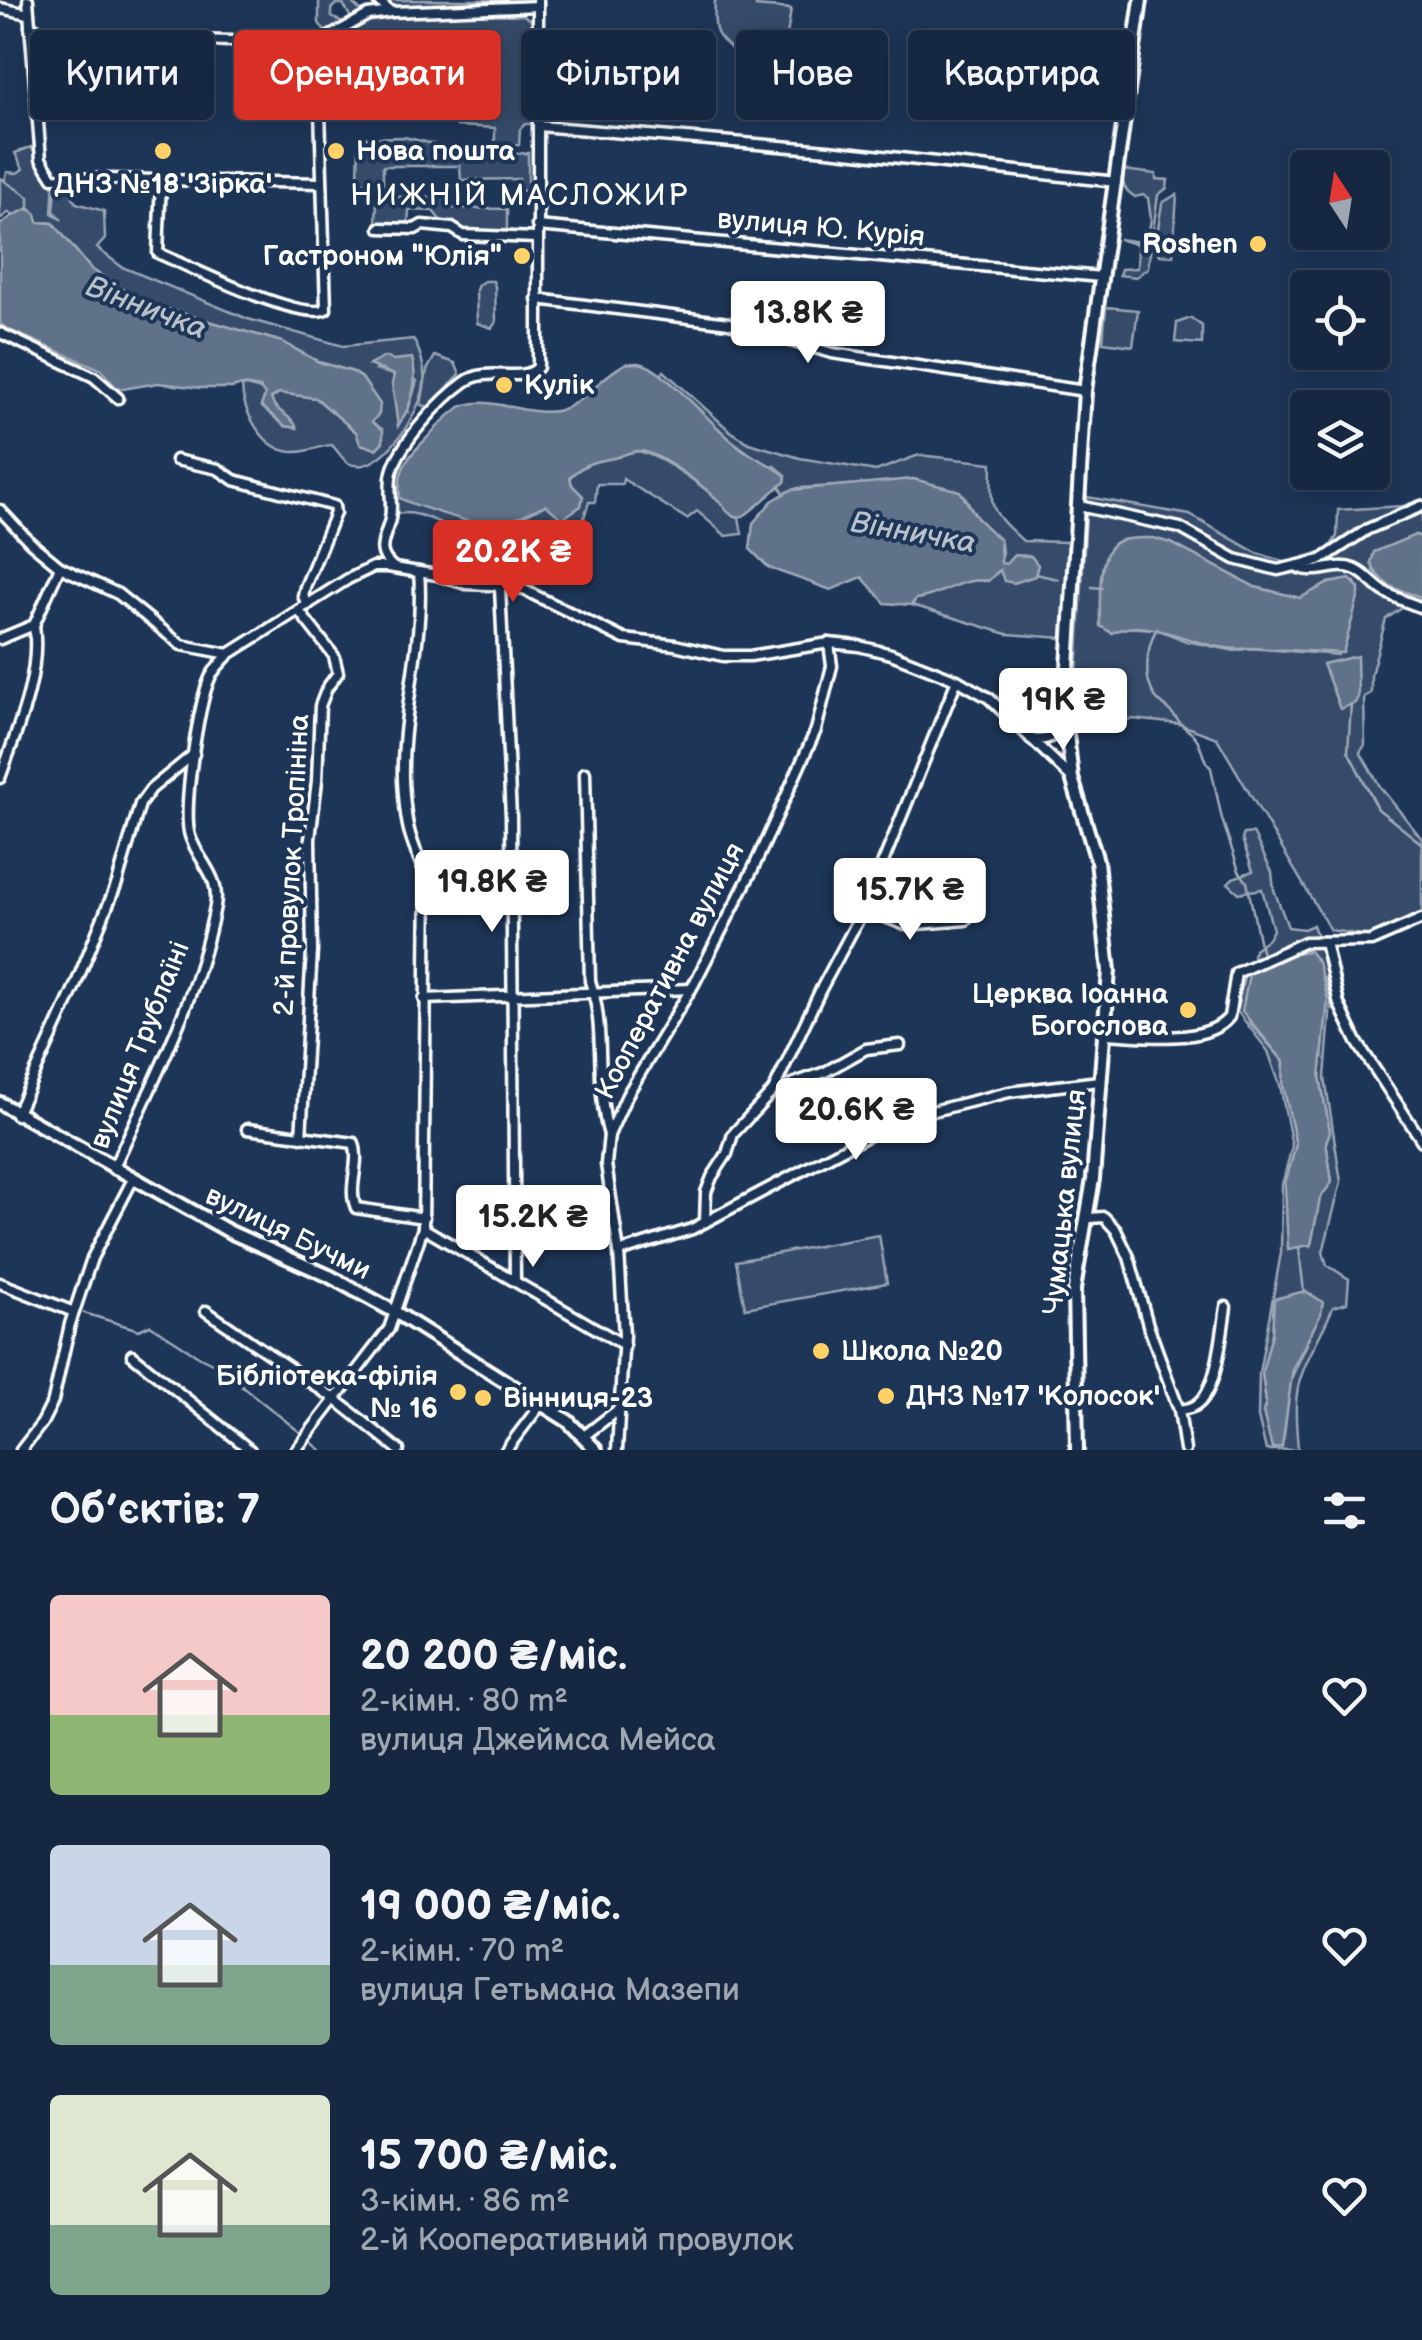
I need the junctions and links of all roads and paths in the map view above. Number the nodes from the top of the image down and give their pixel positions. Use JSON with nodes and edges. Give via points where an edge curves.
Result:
{"nodes":[{"id":1,"x":28,"y":0,"type":"edge"},
{"id":2,"x":378,"y":0,"type":"edge"},
{"id":3,"x":1141,"y":0,"type":"edge"},
{"id":4,"x":538,"y":3,"type":"edge"},
{"id":5,"x":0,"y":8,"type":"edge"},
{"id":6,"x":391,"y":12,"type":"junction"},
{"id":7,"x":30,"y":14,"type":"junction"},
{"id":8,"x":30,"y":26,"type":"junction"},
{"id":9,"x":341,"y":30,"type":"edge"},
{"id":10,"x":234,"y":41,"type":"edge"},
{"id":11,"x":320,"y":120,"type":"edge"},
{"id":12,"x":538,"y":126,"type":"junction"},
{"id":13,"x":161,"y":180,"type":"junction"},
{"id":14,"x":1116,"y":182,"type":"junction"},
{"id":15,"x":322,"y":183,"type":"junction"},
{"id":16,"x":538,"y":226,"type":"junction"},
{"id":17,"x":380,"y":228,"type":"dead end"},
{"id":18,"x":538,"y":238,"type":"junction"},
{"id":19,"x":1101,"y":278,"type":"junction"},
{"id":20,"x":537,"y":298,"type":"junction"},
{"id":21,"x":0,"y":334,"type":"edge"},
{"id":22,"x":1085,"y":391,"type":"junction"},
{"id":23,"x":118,"y":398,"type":"dead end"},
{"id":24,"x":176,"y":460,"type":"dead end"},
{"id":25,"x":1079,"y":506,"type":"junction"},
{"id":26,"x":1422,"y":506,"type":"edge"},
{"id":27,"x":0,"y":510,"type":"edge"},
{"id":28,"x":60,"y":567,"type":"junction"},
{"id":29,"x":1298,"y":567,"type":"junction"},
{"id":30,"x":397,"y":570,"type":"junction"},
{"id":31,"x":419,"y":572,"type":"junction"},
{"id":32,"x":500,"y":588,"type":"junction"},
{"id":33,"x":304,"y":608,"type":"junction"},
{"id":34,"x":1422,"y":608,"type":"edge"},
{"id":35,"x":34,"y":625,"type":"junction"},
{"id":36,"x":0,"y":639,"type":"edge"},
{"id":37,"x":829,"y":643,"type":"junction"},
{"id":38,"x":228,"y":654,"type":"junction"},
{"id":39,"x":957,"y":680,"type":"junction"},
{"id":40,"x":1065,"y":716,"type":"junction"},
{"id":41,"x":1030,"y":739,"type":"junction"},
{"id":42,"x":194,"y":754,"type":"junction"},
{"id":43,"x":586,"y":774,"type":"dead end"},
{"id":44,"x":0,"y":778,"type":"edge"},
{"id":45,"x":1072,"y":778,"type":"junction"},
{"id":46,"x":864,"y":909,"type":"junction"},
{"id":47,"x":1422,"y":919,"type":"edge"},
{"id":48,"x":966,"y":920,"type":"dead end"},
{"id":49,"x":1325,"y":942,"type":"junction"},
{"id":50,"x":690,"y":989,"type":"junction"},
{"id":51,"x":594,"y":991,"type":"junction"},
{"id":52,"x":511,"y":996,"type":"junction"},
{"id":53,"x":424,"y":999,"type":"junction"},
{"id":54,"x":1105,"y":1034,"type":"junction"},
{"id":55,"x":900,"y":1045,"type":"dead end"},
{"id":56,"x":1099,"y":1082,"type":"junction"},
{"id":57,"x":772,"y":1092,"type":"junction"},
{"id":58,"x":0,"y":1103,"type":"edge"},
{"id":59,"x":16,"y":1115,"type":"junction"},
{"id":60,"x":247,"y":1129,"type":"dead end"},
{"id":61,"x":609,"y":1136,"type":"junction"},
{"id":62,"x":300,"y":1137,"type":"junction"},
{"id":63,"x":1422,"y":1141,"type":"edge"},
{"id":64,"x":113,"y":1168,"type":"junction"},
{"id":65,"x":133,"y":1180,"type":"junction"},
{"id":66,"x":1089,"y":1218,"type":"junction"},
{"id":67,"x":705,"y":1222,"type":"junction"},
{"id":68,"x":423,"y":1223,"type":"junction"},
{"id":69,"x":619,"y":1252,"type":"junction"},
{"id":70,"x":515,"y":1282,"type":"junction"},
{"id":71,"x":0,"y":1283,"type":"edge"},
{"id":72,"x":1226,"y":1307,"type":"dead end"},
{"id":73,"x":206,"y":1311,"type":"dead end"},
{"id":74,"x":74,"y":1312,"type":"junction"},
{"id":75,"x":395,"y":1312,"type":"junction"},
{"id":76,"x":624,"y":1345,"type":"junction"},
{"id":77,"x":132,"y":1355,"type":"dead end"},
{"id":78,"x":335,"y":1399,"type":"junction"},
{"id":79,"x":542,"y":1404,"type":"junction"},
{"id":80,"x":620,"y":1408,"type":"junction"},
{"id":81,"x":1179,"y":1410,"type":"junction"},
{"id":82,"x":584,"y":1436,"type":"junction"},
{"id":83,"x":21,"y":1450,"type":"edge"},
{"id":84,"x":250,"y":1450,"type":"edge"},
{"id":85,"x":296,"y":1450,"type":"edge"},
{"id":86,"x":400,"y":1450,"type":"edge"},
{"id":87,"x":506,"y":1450,"type":"edge"},
{"id":88,"x":596,"y":1450,"type":"edge"},
{"id":89,"x":617,"y":1450,"type":"edge"},
{"id":90,"x":1077,"y":1450,"type":"edge"},
{"id":91,"x":1185,"y":1450,"type":"edge"}],
"edges":[{"from":1,"to":7,"type":"street"},
{"from":2,"to":6,"type":"street"},
{"from":3,"to":14,"type":"street","name":"Чумацька вулиця"},
{"from":4,"to":6,"type":"street"},
{"from":4,"to":12,"type":"street"},
{"from":5,"to":7,"type":"street"},
{"from":6,"to":9,"type":"street"},
{"from":7,"to":8,"type":"street"},
{"from":8,"to":10,"type":"street","via":[[52,37]]},
{"from":8,"to":13,"type":"street","via":[[40,159],[53,178]]},
{"from":11,"to":15,"type":"street"},
{"from":12,"to":14,"type":"street"},
{"from":12,"to":16,"type":"street"},
{"from":13,"to":15,"type":"street"},
{"from":13,"to":15,"type":"street","via":[[158,253],[234,287],[319,313],[326,309]]},
{"from":14,"to":19,"type":"street","name":"Чумацька вулиця"},
{"from":16,"to":18,"type":"street"},
{"from":16,"to":19,"type":"street","name":"вулиця Ю. Курія"},
{"from":17,"to":18,"type":"street","via":[[422,224],[463,235]]},
{"from":18,"to":20,"type":"street"},
{"from":19,"to":22,"type":"street","name":"Чумацька вулиця"},
{"from":20,"to":22,"type":"street","via":[[728,323],[832,353]]},
{"from":20,"to":30,"type":"street","via":[[538,367],[525,375],[496,373],[463,383],[400,453],[380,548]]},
{"from":21,"to":23,"type":"street","via":[[94,377]]},
{"from":22,"to":25,"type":"street","name":"Чумацька вулиця"},
{"from":24,"to":33,"type":"street","via":[[334,506]]},
{"from":25,"to":29,"type":"street","via":[[1180,528],[1256,567]]},
{"from":25,"to":40,"type":"street","name":"Чумацька вулиця"},
{"from":26,"to":29,"type":"street"},
{"from":27,"to":28,"type":"street"},
{"from":28,"to":35,"type":"street"},
{"from":28,"to":38,"type":"street","via":[[118,594],[181,646]]},
{"from":29,"to":34,"type":"street","via":[[1354,569]]},
{"from":30,"to":31,"type":"street"},
{"from":30,"to":33,"type":"street","via":[[373,568]]},
{"from":31,"to":32,"type":"street"},
{"from":31,"to":53,"type":"street","via":[[403,776],[410,836],[427,885]]},
{"from":32,"to":37,"type":"street","via":[[527,589],[624,638],[723,656]]},
{"from":32,"to":52,"type":"street"},
{"from":33,"to":38,"type":"street"},
{"from":33,"to":62,"type":"street","name":"2-й провулок Тропініна","via":[[338,673],[320,706]]},
{"from":35,"to":36,"type":"street"},
{"from":35,"to":44,"type":"street","via":[[31,678]]},
{"from":37,"to":39,"type":"street","via":[[891,654]]},
{"from":37,"to":50,"type":"street","name":"Кооперативна вулиця","via":[[832,666],[816,730],[754,869]]},
{"from":38,"to":42,"type":"street","name":"вулиця Трублаїні","via":[[210,678]]},
{"from":39,"to":41,"type":"street","via":[[989,698]]},
{"from":39,"to":46,"type":"street"},
{"from":40,"to":41,"type":"street","via":[[1052,737]]},
{"from":40,"to":45,"type":"street","name":"Чумацька вулиця"},
{"from":41,"to":45,"type":"street"},
{"from":42,"to":59,"type":"street","via":[[140,804],[117,883]]},
{"from":42,"to":64,"type":"street","name":"вулиця Трублаїні","via":[[188,824],[213,874],[216,905],[180,1022]]},
{"from":43,"to":51,"type":"street"},
{"from":45,"to":54,"type":"street","name":"Чумацька вулиця","via":[[1097,860],[1109,972]]},
{"from":46,"to":48,"type":"street","via":[[906,925]]},
{"from":46,"to":57,"type":"street"},
{"from":47,"to":49,"type":"street","via":[[1371,942]]},
{"from":49,"to":54,"type":"street","via":[[1305,942],[1236,973],[1229,1018],[1215,1030]]},
{"from":49,"to":63,"type":"street","via":[[1338,1004]]},
{"from":50,"to":51,"type":"street"},
{"from":50,"to":61,"type":"street","name":"Кооперативна вулиця"},
{"from":51,"to":52,"type":"street"},
{"from":51,"to":61,"type":"street"},
{"from":52,"to":53,"type":"street"},
{"from":52,"to":70,"type":"street"},
{"from":53,"to":68,"type":"street"},
{"from":54,"to":56,"type":"street","name":"Чумацька вулиця"},
{"from":55,"to":57,"type":"street","via":[[866,1049]]},
{"from":56,"to":66,"type":"street","name":"Чумацька вулиця"},
{"from":56,"to":67,"type":"street","via":[[1009,1092],[917,1114]]},
{"from":57,"to":67,"type":"street","via":[[732,1134],[706,1192]]},
{"from":58,"to":59,"type":"street","name":"вулиця Бучми"},
{"from":59,"to":64,"type":"street","name":"вулиця Бучми"},
{"from":60,"to":62,"type":"street"},
{"from":61,"to":69,"type":"street","name":"Кооперативна вулиця","via":[[606,1164]]},
{"from":62,"to":68,"type":"street","via":[[354,1143],[356,1208]]},
{"from":64,"to":65,"type":"street","name":"вулиця Бучми"},
{"from":65,"to":74,"type":"street","name":"вулиця Трублаїні","via":[[92,1258]]},
{"from":65,"to":75,"type":"street","name":"вулиця Бучми"},
{"from":66,"to":81,"type":"street","via":[[1104,1218],[1123,1241]]},
{"from":66,"to":90,"type":"street","name":"Чумацька вулиця","via":[[1074,1289]]},
{"from":67,"to":69,"type":"street"},
{"from":68,"to":70,"type":"street"},
{"from":68,"to":75,"type":"street"},
{"from":69,"to":76,"type":"street","name":"Кооперативна вулиця"},
{"from":70,"to":76,"type":"street"},
{"from":71,"to":74,"type":"street"},
{"from":72,"to":81,"type":"street","via":[[1206,1395]]},
{"from":73,"to":78,"type":"street"},
{"from":74,"to":83,"type":"street","name":"вулиця Трублаїні","via":[[53,1401]]},
{"from":75,"to":78,"type":"street"},
{"from":75,"to":79,"type":"street","name":"вулиця Бучми"},
{"from":76,"to":80,"type":"street","name":"Кооперативна вулиця"},
{"from":77,"to":84,"type":"street"},
{"from":78,"to":85,"type":"street"},
{"from":78,"to":86,"type":"street"},
{"from":79,"to":82,"type":"street","name":"вулиця Бучми"},
{"from":79,"to":87,"type":"street"},
{"from":80,"to":82,"type":"street"},
{"from":80,"to":89,"type":"street","name":"Кооперативна вулиця"},
{"from":81,"to":91,"type":"street"},
{"from":82,"to":88,"type":"street","name":"вулиця Бучми"}]}
